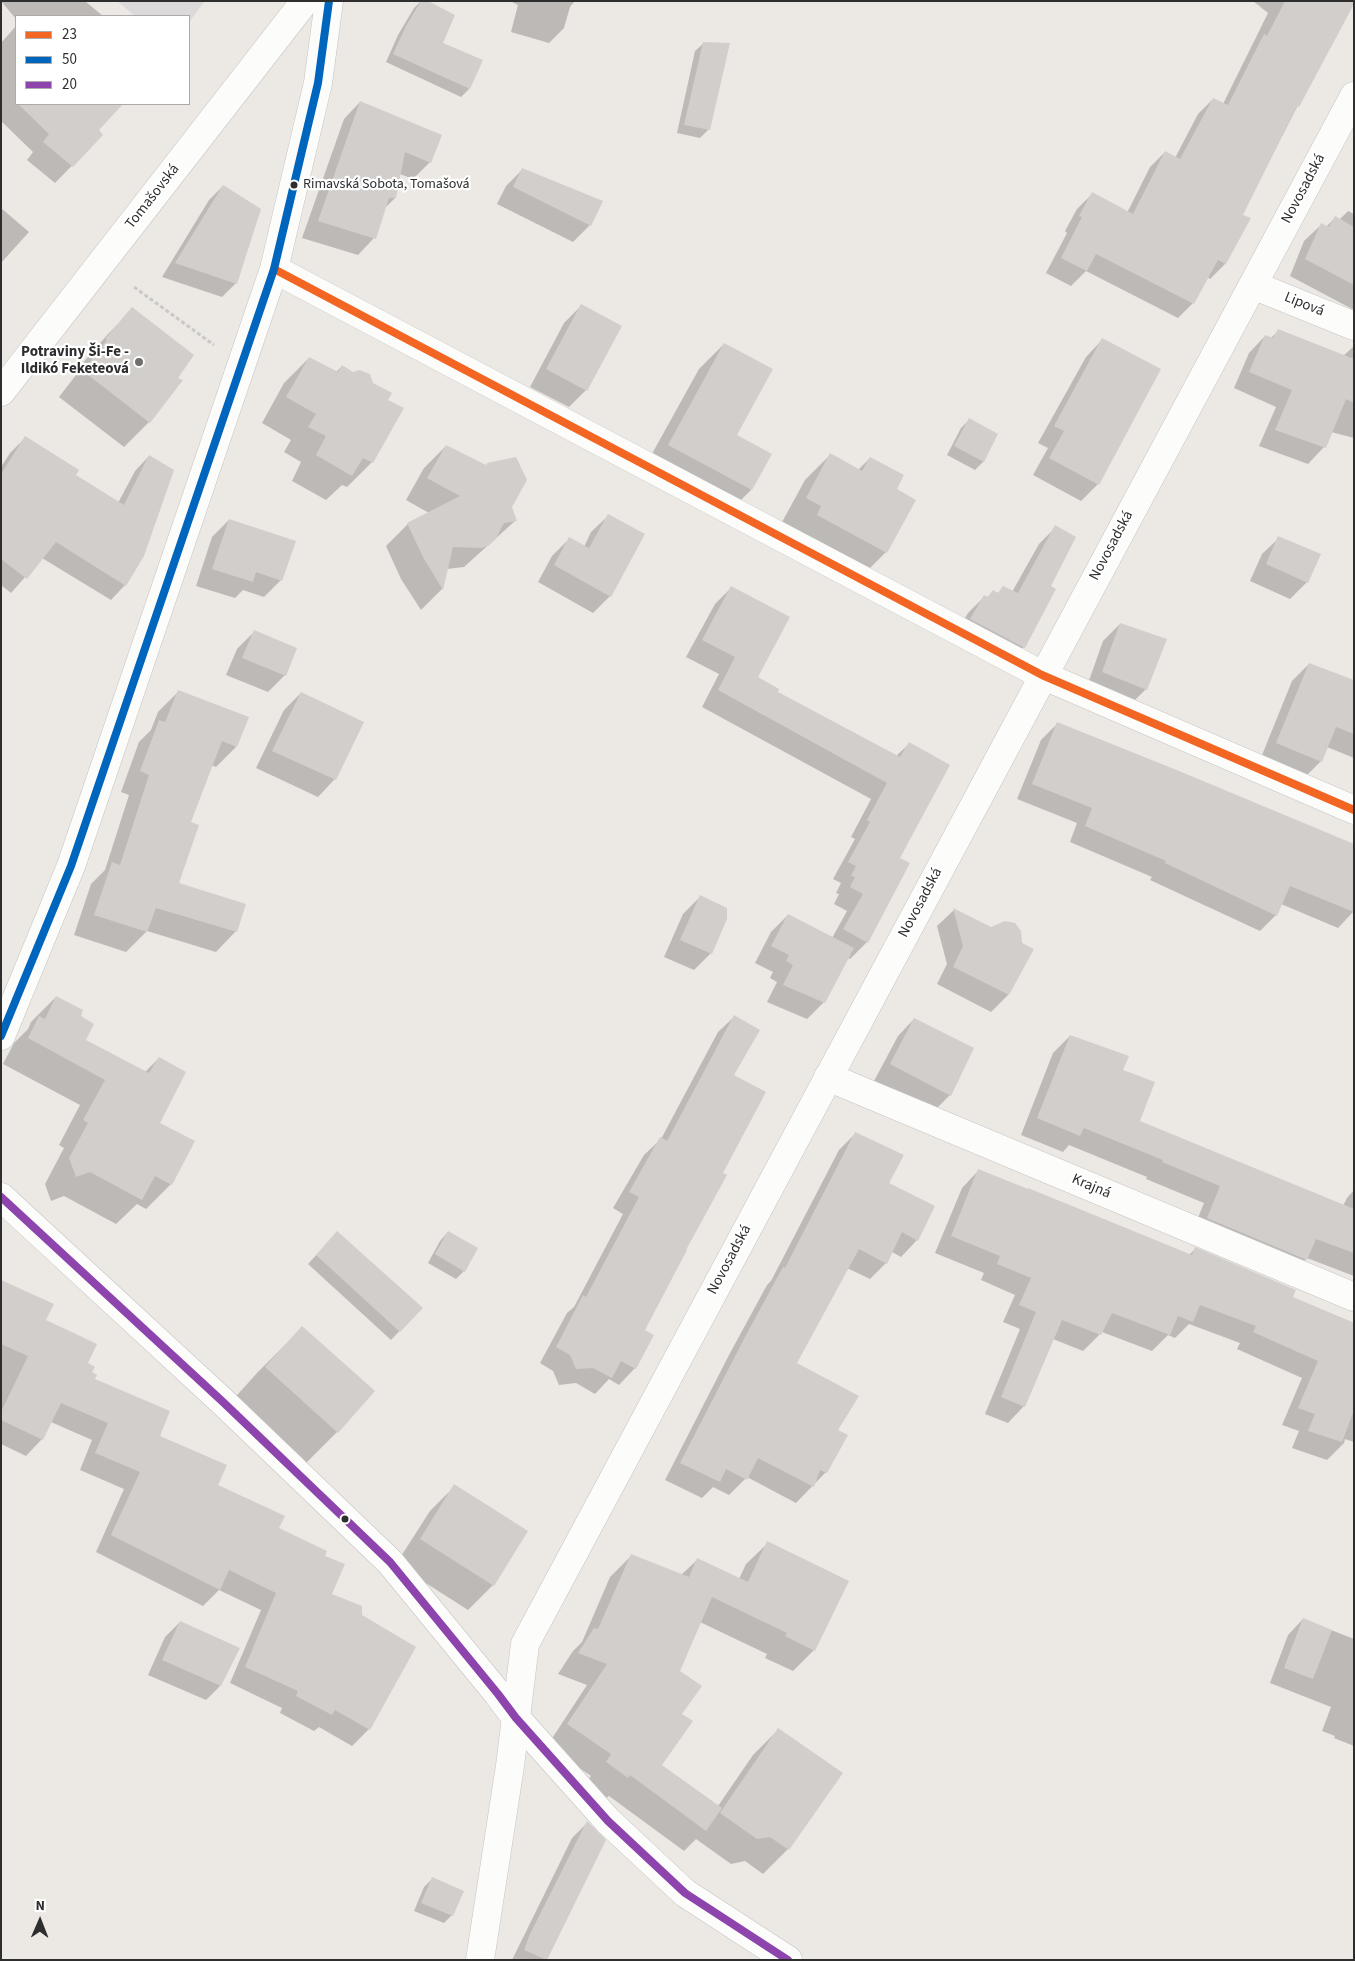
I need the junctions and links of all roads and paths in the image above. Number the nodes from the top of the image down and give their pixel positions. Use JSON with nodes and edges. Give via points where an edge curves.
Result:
{"nodes":[{"id":1,"x":305,"y":1,"type":"edge"},
{"id":2,"x":329,"y":1,"type":"edge"},
{"id":3,"x":1354,"y":96,"type":"edge"},
{"id":4,"x":274,"y":269,"type":"junction"},
{"id":5,"x":1253,"y":285,"type":"junction"},
{"id":6,"x":134,"y":287,"type":"dead end"},
{"id":7,"x":1354,"y":326,"type":"edge"},
{"id":8,"x":241,"y":365,"type":"junction"},
{"id":9,"x":1,"y":392,"type":"edge"},
{"id":10,"x":1042,"y":676,"type":"junction"},
{"id":11,"x":1354,"y":810,"type":"edge"},
{"id":12,"x":1,"y":1036,"type":"edge"},
{"id":13,"x":828,"y":1077,"type":"junction"},
{"id":14,"x":1,"y":1197,"type":"edge"},
{"id":15,"x":1354,"y":1297,"type":"edge"},
{"id":16,"x":516,"y":1718,"type":"junction"},
{"id":17,"x":480,"y":1960,"type":"edge"},
{"id":18,"x":788,"y":1960,"type":"edge"}],
"edges":[{"from":1,"to":9,"type":"street","name":"Tomašovská"},
{"from":2,"to":4,"type":"street","via":[[318,82]]},
{"from":3,"to":5,"type":"street","name":"Novosadská"},
{"from":4,"to":8,"type":"street"},
{"from":4,"to":10,"type":"street"},
{"from":5,"to":7,"type":"street","name":"Lipová"},
{"from":5,"to":10,"type":"street","name":"Novosadská"},
{"from":6,"to":8,"type":"path"},
{"from":8,"to":12,"type":"street","via":[[71,866]]},
{"from":10,"to":11,"type":"street"},
{"from":10,"to":13,"type":"street","name":"Novosadská"},
{"from":13,"to":15,"type":"street","name":"Krajná"},
{"from":13,"to":16,"type":"street","name":"Novosadská","via":[[525,1644]]},
{"from":14,"to":16,"type":"street","via":[[390,1562]]},
{"from":16,"to":17,"type":"street","name":"Novosadská"},
{"from":16,"to":18,"type":"street","via":[[608,1821],[685,1893]]}]}
